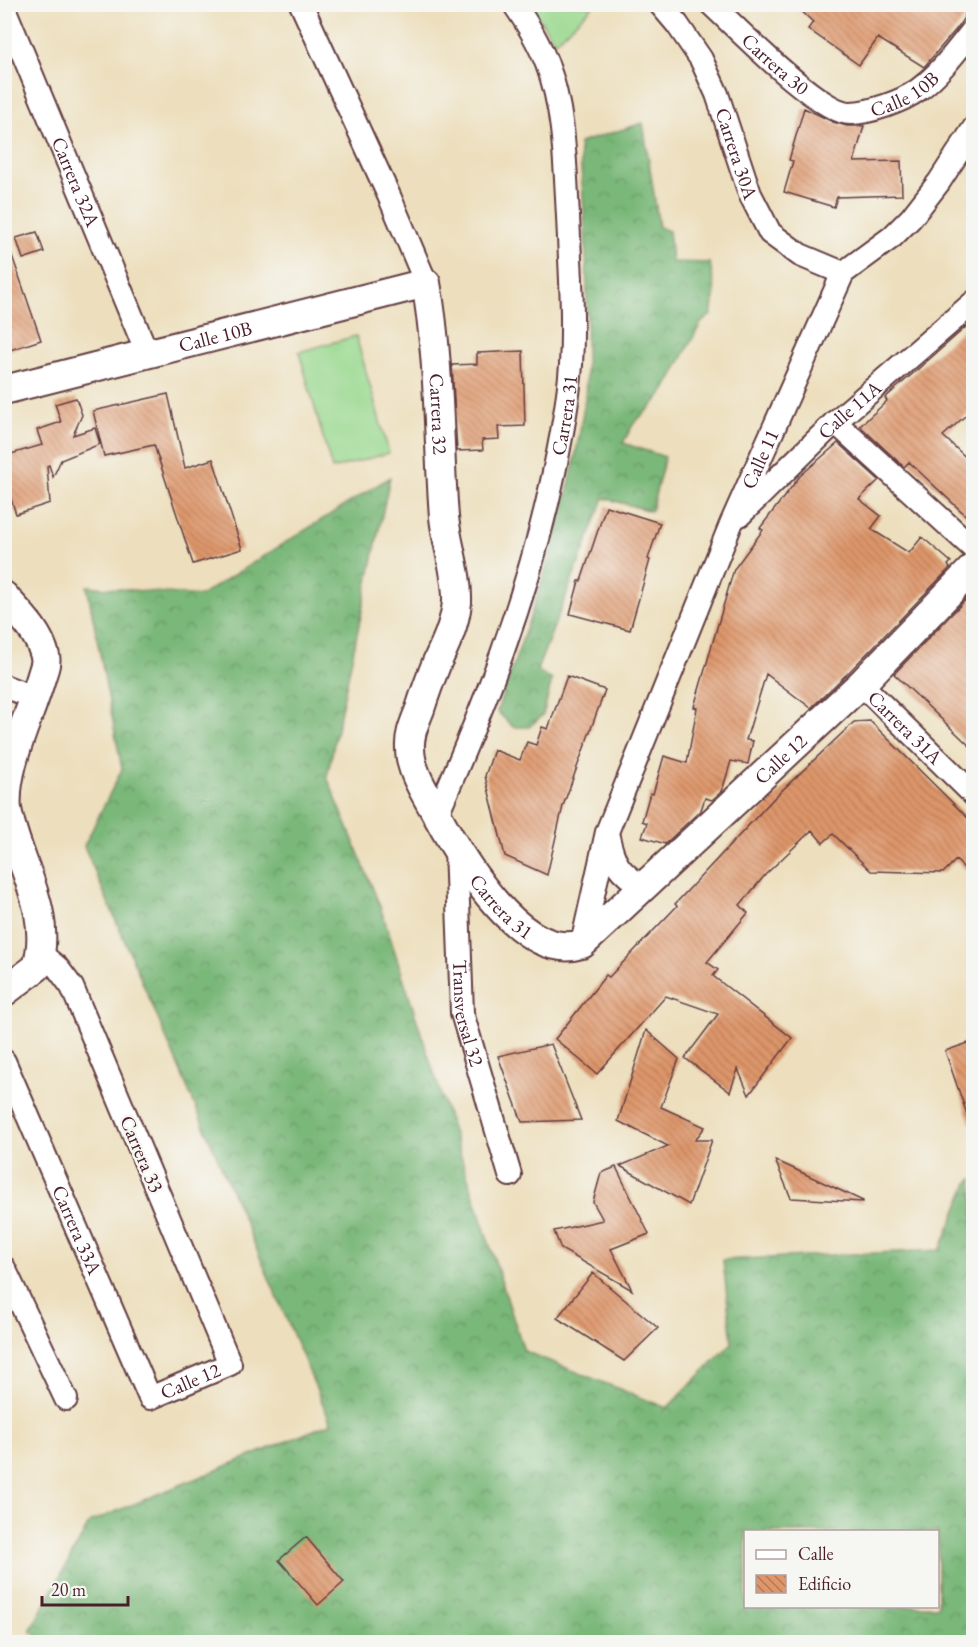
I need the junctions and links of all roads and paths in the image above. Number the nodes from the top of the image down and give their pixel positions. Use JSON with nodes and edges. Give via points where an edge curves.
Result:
{"nodes":[{"id":1,"x":300,"y":4,"type":"edge"},
{"id":2,"x":514,"y":4,"type":"edge"},
{"id":3,"x":660,"y":4,"type":"edge"},
{"id":4,"x":711,"y":4,"type":"edge"},
{"id":5,"x":4,"y":8,"type":"edge"},
{"id":6,"x":974,"y":29,"type":"edge"},
{"id":7,"x":848,"y":113,"type":"joint"},
{"id":8,"x":974,"y":128,"type":"edge"},
{"id":9,"x":843,"y":273,"type":"junction"},
{"id":10,"x":426,"y":283,"type":"junction"},
{"id":11,"x":974,"y":302,"type":"edge"},
{"id":12,"x":147,"y":353,"type":"junction"},
{"id":13,"x":4,"y":390,"type":"edge"},
{"id":14,"x":835,"y":422,"type":"junction"},
{"id":15,"x":730,"y":524,"type":"junction"},
{"id":16,"x":974,"y":549,"type":"edge"},
{"id":17,"x":974,"y":567,"type":"edge"},
{"id":18,"x":4,"y":596,"type":"edge"},
{"id":19,"x":861,"y":684,"type":"junction"},
{"id":20,"x":4,"y":686,"type":"edge"},
{"id":21,"x":35,"y":698,"type":"junction"},
{"id":22,"x":974,"y":795,"type":"edge"},
{"id":23,"x":5,"y":806,"type":"edge"},
{"id":24,"x":446,"y":831,"type":"junction"},
{"id":25,"x":607,"y":832,"type":"junction"},
{"id":26,"x":643,"y":887,"type":"junction"},
{"id":27,"x":582,"y":944,"type":"junction"},
{"id":28,"x":39,"y":961,"type":"junction"},
{"id":29,"x":4,"y":992,"type":"edge"},
{"id":30,"x":4,"y":1061,"type":"edge"},
{"id":31,"x":510,"y":1174,"type":"dead end"},
{"id":32,"x":4,"y":1268,"type":"edge"},
{"id":33,"x":230,"y":1364,"type":"joint"},
{"id":34,"x":150,"y":1398,"type":"joint"},
{"id":35,"x":66,"y":1399,"type":"dead end"}],
"edges":[{"from":1,"to":10,"type":"street","name":"Carrera 32"},
{"from":2,"to":24,"type":"street","name":"Carrera 31","via":[[547,63],[557,99],[571,269],[571,365],[560,444],[539,539],[508,641],[476,726]]},
{"from":3,"to":9,"type":"street","name":"Carrera 30A","via":[[701,59],[717,94],[750,195],[770,233],[800,255]]},
{"from":4,"to":7,"type":"street","name":"Carrera 30","via":[[814,98]]},
{"from":5,"to":12,"type":"street","name":"Carrera 32A"},
{"from":6,"to":7,"type":"street","name":"Calle 10B","via":[[918,90],[884,107]]},
{"from":8,"to":9,"type":"street","name":"Calle 11","via":[[911,218]]},
{"from":9,"to":15,"type":"street","name":"Calle 11"},
{"from":10,"to":12,"type":"street","name":"Calle 10B"},
{"from":10,"to":24,"type":"street","name":"Carrera 32","via":[[436,366],[445,524],[457,602],[451,632],[412,731],[410,748],[413,767]]},
{"from":11,"to":14,"type":"street","name":"Calle 11A"},
{"from":12,"to":13,"type":"street","name":"Calle 10B"},
{"from":14,"to":15,"type":"street","name":"Calle 11A"},
{"from":14,"to":16,"type":"street"},
{"from":15,"to":25,"type":"street","name":"Calle 11"},
{"from":17,"to":19,"type":"street","name":"Calle 12"},
{"from":18,"to":21,"type":"street","via":[[39,640],[46,658]]},
{"from":19,"to":22,"type":"street","name":"Carrera 31A"},
{"from":19,"to":26,"type":"street","name":"Calle 12"},
{"from":20,"to":21,"type":"street"},
{"from":21,"to":23,"type":"street","via":[[9,771]]},
{"from":23,"to":28,"type":"street","via":[[40,912]]},
{"from":24,"to":27,"type":"street","name":"Carrera 31","via":[[482,886],[526,932],[548,943],[570,947]]},
{"from":24,"to":31,"type":"street","name":"Transversal 32","via":[[462,1013]]},
{"from":25,"to":26,"type":"street","via":[[613,860],[625,876]]},
{"from":25,"to":27,"type":"street","name":"Calle 11"},
{"from":26,"to":27,"type":"street","name":"Calle 12"},
{"from":28,"to":29,"type":"street"},
{"from":28,"to":33,"type":"street","name":"Carrera 33","via":[[57,967],[72,987]]},
{"from":30,"to":34,"type":"street","name":"Carrera 33A"},
{"from":32,"to":35,"type":"street"},
{"from":33,"to":34,"type":"street","name":"Calle 12"}]}
